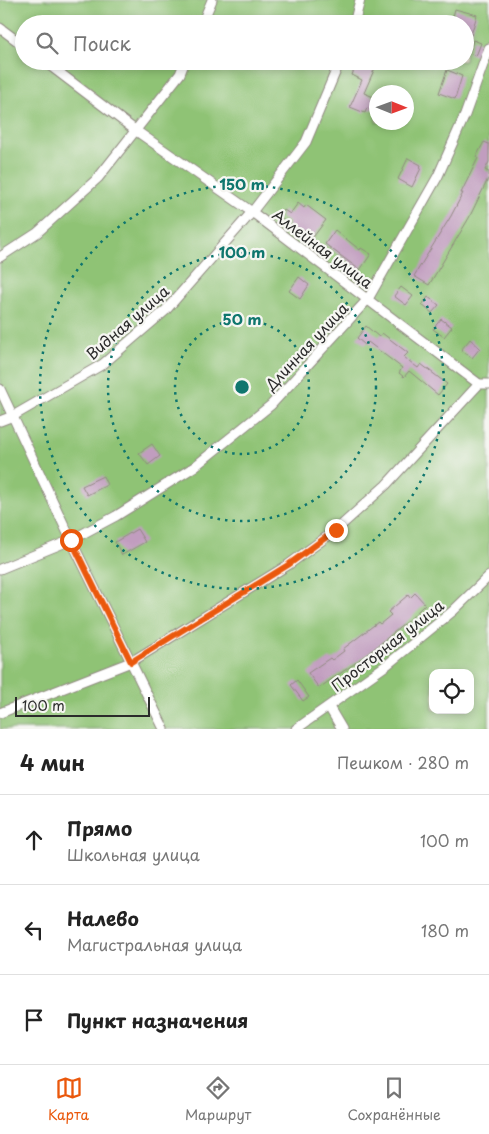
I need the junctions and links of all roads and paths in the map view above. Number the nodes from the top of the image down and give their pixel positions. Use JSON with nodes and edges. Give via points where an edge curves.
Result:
{"nodes":[{"id":1,"x":212,"y":0,"type":"edge"},
{"id":2,"x":360,"y":0,"type":"edge"},
{"id":3,"x":206,"y":15,"type":"edge"},
{"id":4,"x":356,"y":15,"type":"edge"},
{"id":5,"x":0,"y":28,"type":"edge"},
{"id":6,"x":15,"y":39,"type":"edge"},
{"id":7,"x":489,"y":48,"type":"edge"},
{"id":8,"x":56,"y":70,"type":"edge"},
{"id":9,"x":182,"y":70,"type":"edge"},
{"id":10,"x":336,"y":70,"type":"edge"},
{"id":11,"x":135,"y":130,"type":"junction"},
{"id":12,"x":252,"y":212,"type":"junction"},
{"id":13,"x":0,"y":257,"type":"edge"},
{"id":14,"x":368,"y":299,"type":"junction"},
{"id":15,"x":479,"y":384,"type":"junction"},
{"id":16,"x":489,"y":384,"type":"edge"},
{"id":17,"x":0,"y":389,"type":"edge"},
{"id":18,"x":13,"y":416,"type":"junction"},
{"id":19,"x":0,"y":421,"type":"edge"},
{"id":20,"x":71,"y":540,"type":"junction"},
{"id":21,"x":0,"y":569,"type":"edge"},
{"id":22,"x":489,"y":576,"type":"edge"},
{"id":23,"x":131,"y":662,"type":"junction"},
{"id":24,"x":328,"y":707,"type":"junction"},
{"id":25,"x":0,"y":713,"type":"edge"},
{"id":26,"x":164,"y":729,"type":"edge"},
{"id":27,"x":296,"y":729,"type":"edge"},
{"id":28,"x":342,"y":729,"type":"edge"}],
"edges":[{"from":1,"to":3,"type":"street"},
{"from":2,"to":4,"type":"street"},
{"from":5,"to":6,"type":"street"},
{"from":7,"to":14,"type":"street","name":"Длинная улица","via":[[438,176]]},
{"from":8,"to":11,"type":"street","name":"Аллейная улица"},
{"from":9,"to":11,"type":"street"},
{"from":10,"to":12,"type":"street","name":"Видная улица","via":[[306,142]]},
{"from":11,"to":12,"type":"street","name":"Аллейная улица"},
{"from":11,"to":13,"type":"street","via":[[98,178],[37,233]]},
{"from":12,"to":14,"type":"street","name":"Аллейная улица"},
{"from":12,"to":18,"type":"street","name":"Видная улица","via":[[159,316],[103,364]]},
{"from":14,"to":15,"type":"street","name":"Аллейная улица"},
{"from":14,"to":20,"type":"street","name":"Длинная улица","via":[[271,404],[202,461],[116,516]]},
{"from":15,"to":16,"type":"street"},
{"from":15,"to":23,"type":"street","via":[[386,485],[336,530],[288,565]]},
{"from":17,"to":18,"type":"street"},
{"from":18,"to":19,"type":"street","name":"Видная улица"},
{"from":18,"to":20,"type":"street"},
{"from":20,"to":21,"type":"street","name":"Длинная улица"},
{"from":20,"to":23,"type":"street"},
{"from":22,"to":24,"type":"street","name":"Просторная улица","via":[[453,611],[388,664]]},
{"from":23,"to":25,"type":"street"},
{"from":23,"to":26,"type":"street"},
{"from":24,"to":27,"type":"street","name":"Просторная улица"},
{"from":24,"to":28,"type":"street"}]}
